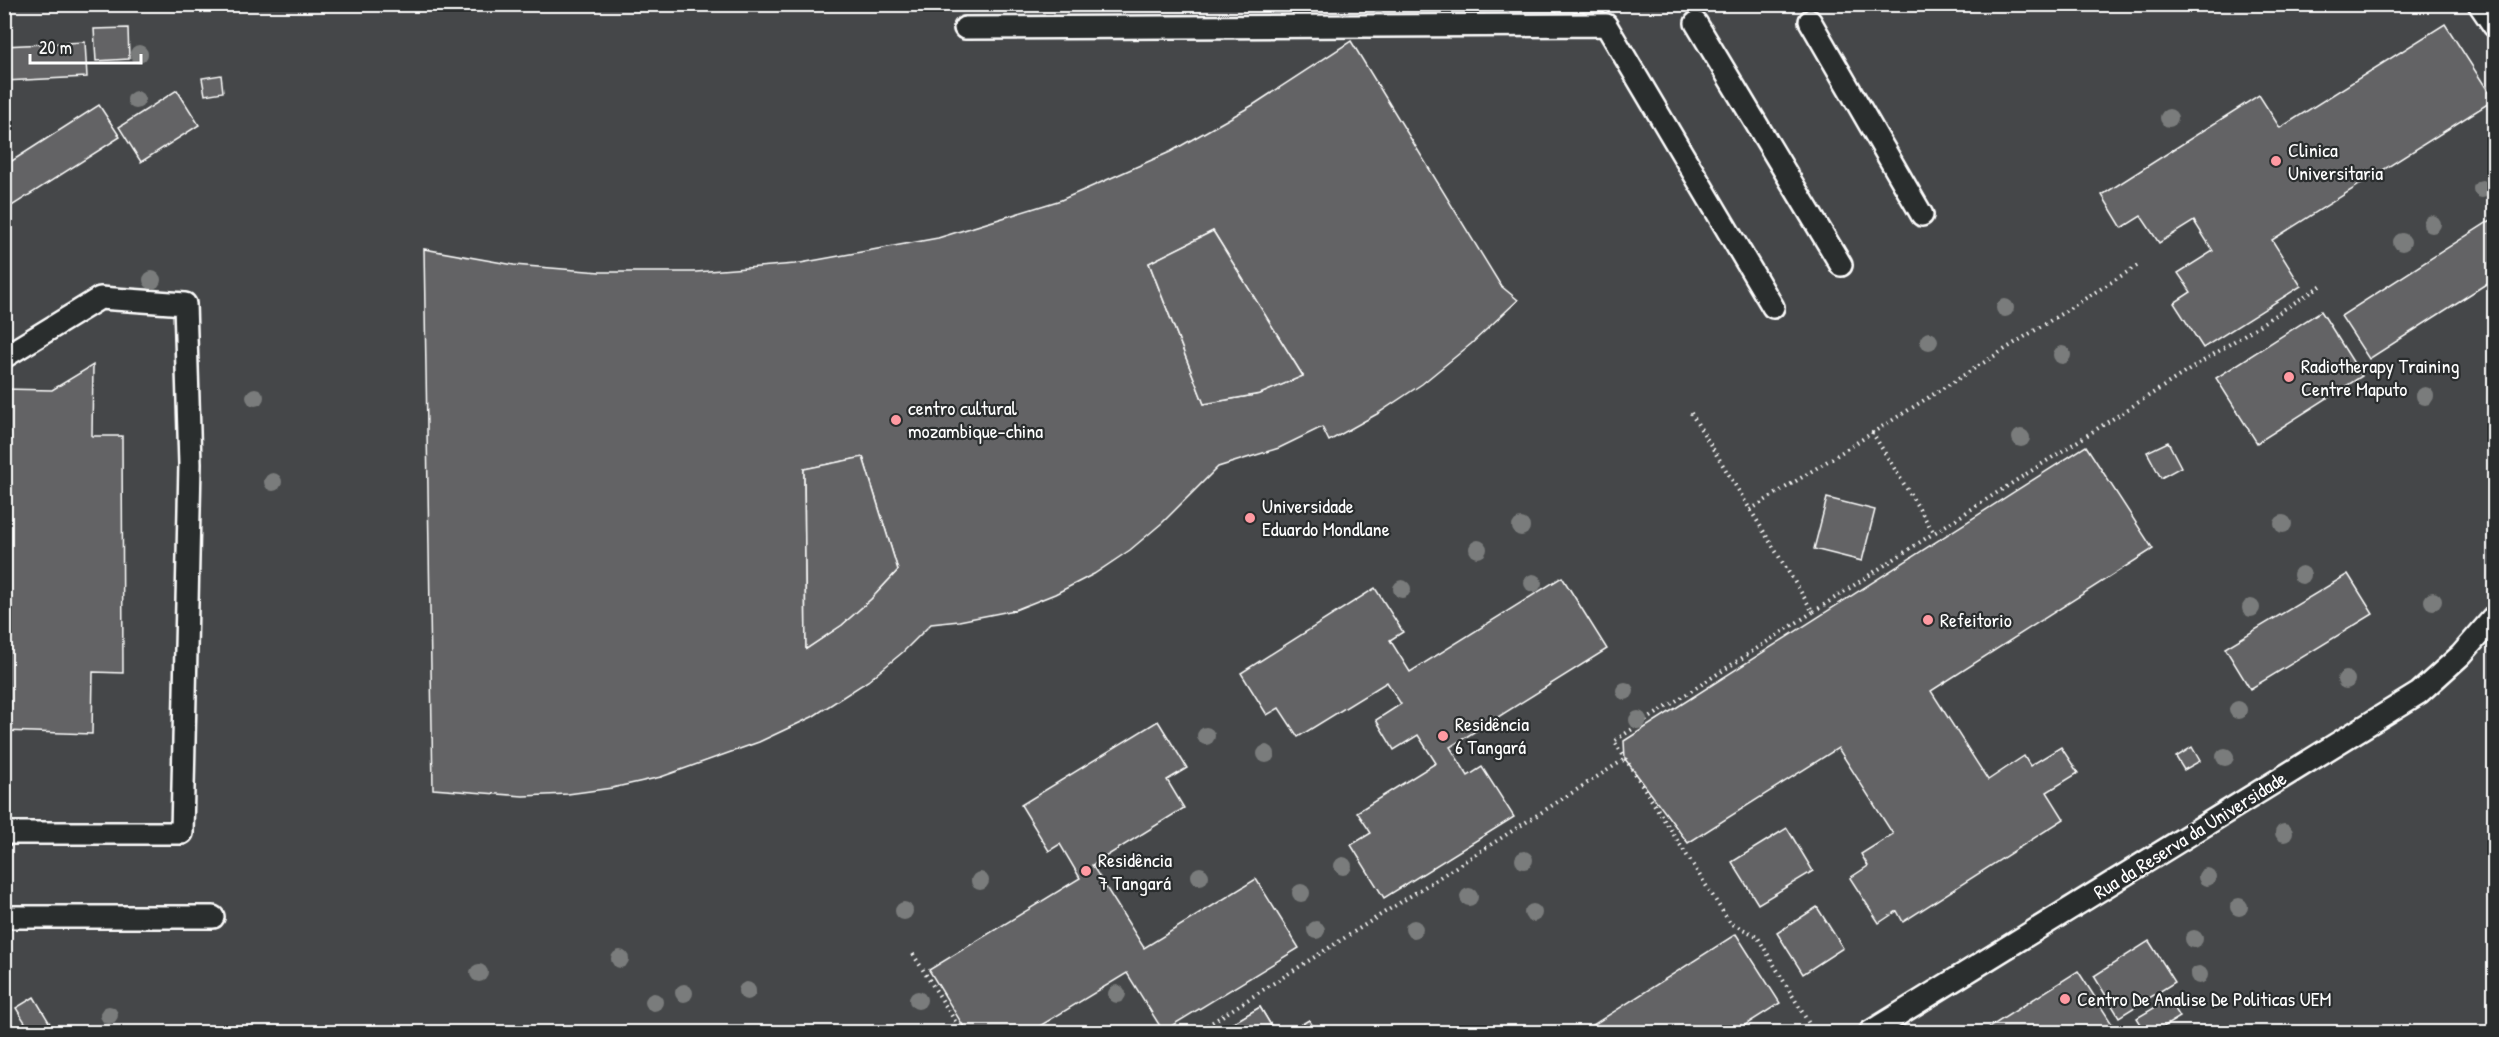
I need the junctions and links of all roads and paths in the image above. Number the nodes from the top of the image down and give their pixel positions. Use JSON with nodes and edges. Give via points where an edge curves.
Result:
{"nodes":[{"id":1,"x":2479,"y":4,"type":"edge"},
{"id":2,"x":1810,"y":21,"type":"dead end"},
{"id":3,"x":1696,"y":23,"type":"dead end"},
{"id":4,"x":2494,"y":26,"type":"edge"},
{"id":5,"x":965,"y":28,"type":"dead end"},
{"id":6,"x":1922,"y":215,"type":"dead end"},
{"id":7,"x":2140,"y":264,"type":"dead end"},
{"id":8,"x":1841,"y":265,"type":"dead end"},
{"id":9,"x":2322,"y":285,"type":"dead end"},
{"id":10,"x":1773,"y":307,"type":"dead end"},
{"id":11,"x":4,"y":357,"type":"edge"},
{"id":12,"x":1690,"y":413,"type":"dead end"},
{"id":13,"x":1872,"y":432,"type":"junction"},
{"id":14,"x":1750,"y":510,"type":"junction"},
{"id":15,"x":1934,"y":533,"type":"junction"},
{"id":16,"x":1813,"y":612,"type":"junction"},
{"id":17,"x":2494,"y":618,"type":"edge"},
{"id":18,"x":1626,"y":759,"type":"junction"},
{"id":19,"x":4,"y":833,"type":"edge"},
{"id":20,"x":4,"y":917,"type":"edge"},
{"id":21,"x":213,"y":917,"type":"dead end"},
{"id":22,"x":914,"y":954,"type":"dead end"},
{"id":23,"x":962,"y":1032,"type":"edge"},
{"id":24,"x":1197,"y":1032,"type":"edge"},
{"id":25,"x":1814,"y":1032,"type":"edge"},
{"id":26,"x":1870,"y":1032,"type":"edge"}],
"edges":[{"from":1,"to":4,"type":"lane"},
{"from":2,"to":6,"type":"lane"},
{"from":3,"to":8,"type":"lane"},
{"from":5,"to":10,"type":"lane","via":[[1606,24]]},
{"from":7,"to":13,"type":"path"},
{"from":9,"to":15,"type":"path"},
{"from":11,"to":19,"type":"lane","via":[[100,298],[185,304],[190,464],[182,833]]},
{"from":12,"to":14,"type":"path"},
{"from":13,"to":14,"type":"path"},
{"from":13,"to":15,"type":"path"},
{"from":14,"to":16,"type":"path"},
{"from":15,"to":16,"type":"path"},
{"from":16,"to":18,"type":"path","via":[[1614,741]]},
{"from":17,"to":26,"type":"lane","name":"Rua da Reserva da Universidade","via":[[2419,693]]},
{"from":18,"to":24,"type":"path"},
{"from":18,"to":25,"type":"path","via":[[1730,923],[1757,936]]},
{"from":20,"to":21,"type":"lane"},
{"from":22,"to":23,"type":"path"}]}
